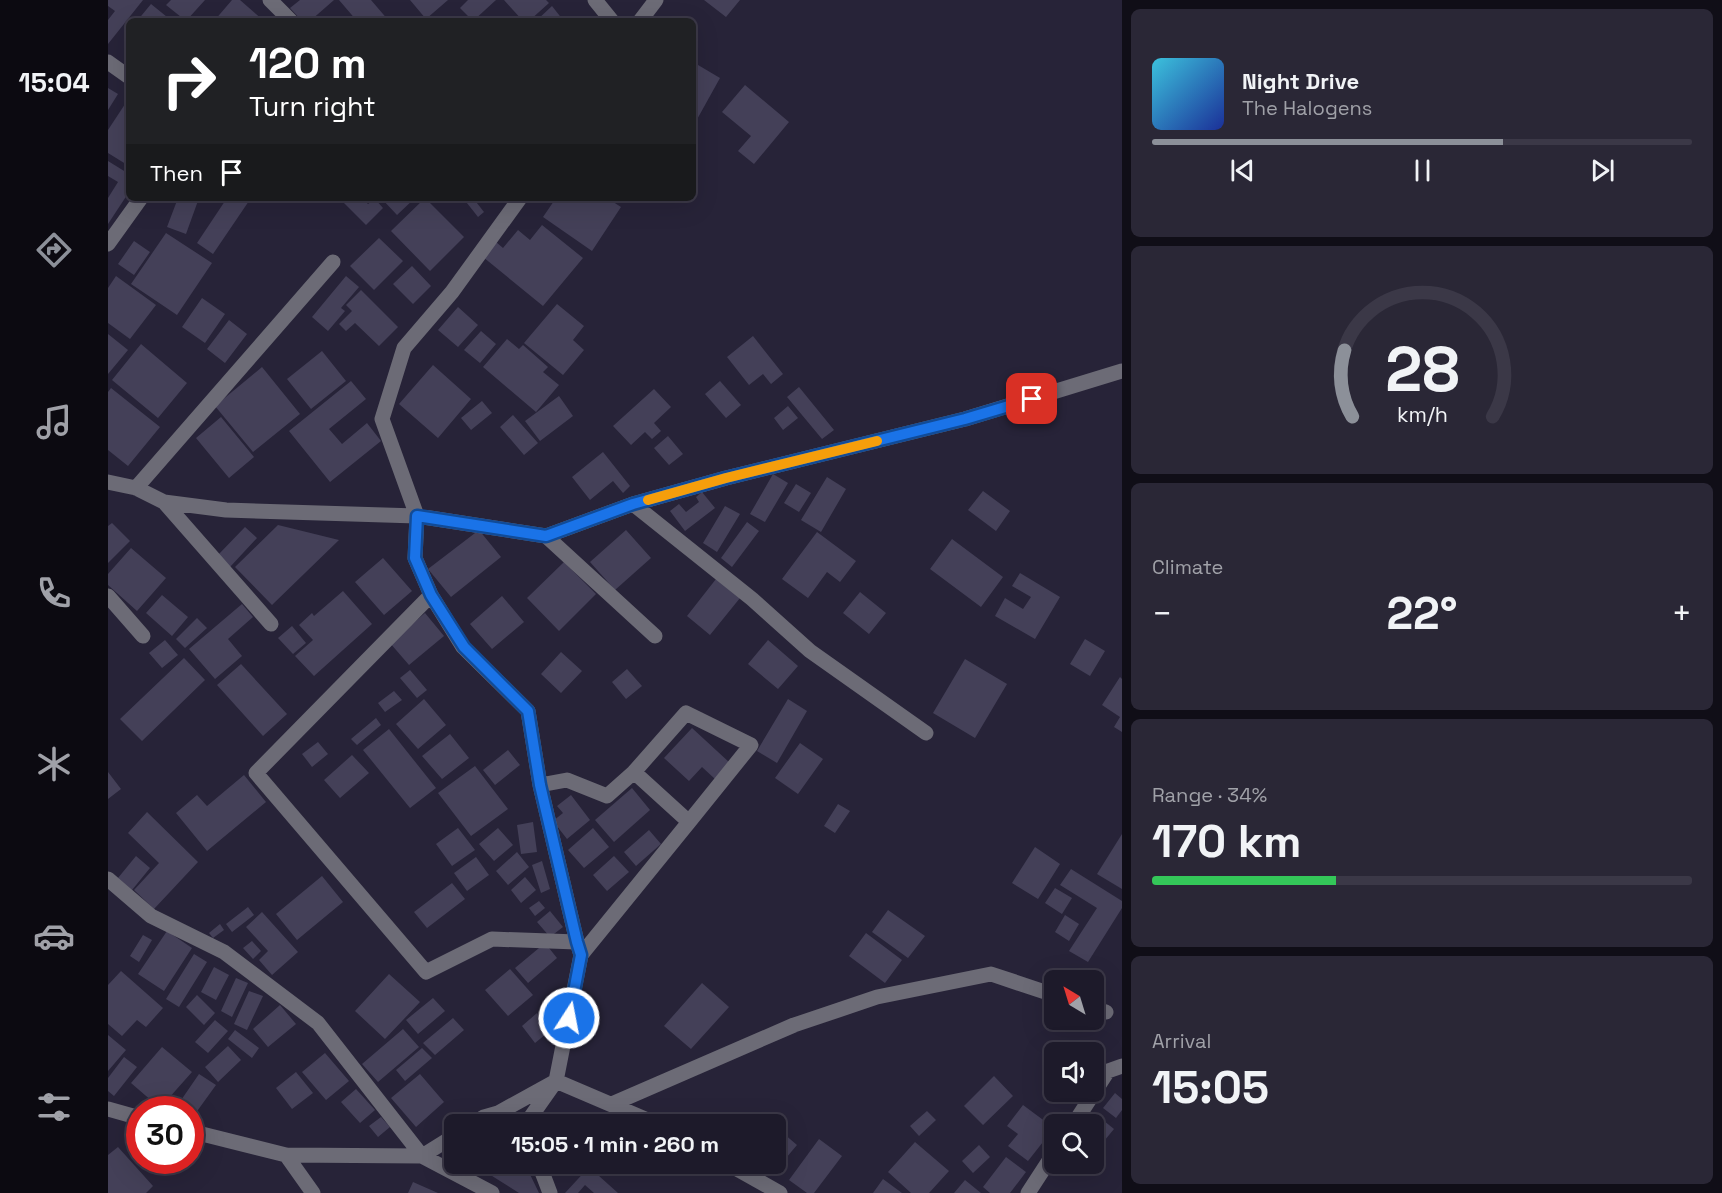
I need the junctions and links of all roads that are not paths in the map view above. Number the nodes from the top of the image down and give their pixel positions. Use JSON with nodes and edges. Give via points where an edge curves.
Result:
{"nodes":[{"id":1,"x":270,"y":0,"type":"edge"},
{"id":2,"x":595,"y":0,"type":"edge"},
{"id":3,"x":656,"y":0,"type":"edge"},
{"id":4,"x":288,"y":18,"type":"edge"},
{"id":5,"x":610,"y":18,"type":"edge"},
{"id":6,"x":642,"y":18,"type":"edge"},
{"id":7,"x":108,"y":62,"type":"edge"},
{"id":8,"x":126,"y":75,"type":"edge"},
{"id":9,"x":139,"y":201,"type":"edge"},
{"id":10,"x":518,"y":201,"type":"edge"},
{"id":11,"x":108,"y":244,"type":"edge"},
{"id":12,"x":333,"y":262,"type":"dead end"},
{"id":13,"x":1122,"y":371,"type":"edge"},
{"id":14,"x":108,"y":482,"type":"edge"},
{"id":15,"x":136,"y":488,"type":"junction"},
{"id":16,"x":164,"y":502,"type":"junction"},
{"id":17,"x":633,"y":504,"type":"junction"},
{"id":18,"x":417,"y":516,"type":"junction"},
{"id":19,"x":546,"y":536,"type":"junction"},
{"id":20,"x":431,"y":595,"type":"junction"},
{"id":21,"x":108,"y":596,"type":"edge"},
{"id":22,"x":271,"y":624,"type":"dead end"},
{"id":23,"x":143,"y":636,"type":"dead end"},
{"id":24,"x":655,"y":636,"type":"dead end"},
{"id":25,"x":926,"y":733,"type":"dead end"},
{"id":26,"x":634,"y":772,"type":"junction"},
{"id":27,"x":540,"y":785,"type":"junction"},
{"id":28,"x":688,"y":822,"type":"junction"},
{"id":29,"x":108,"y":879,"type":"edge"},
{"id":30,"x":579,"y":949,"type":"junction"},
{"id":31,"x":1044,"y":992,"type":"edge"},
{"id":32,"x":1122,"y":1066,"type":"edge"},
{"id":33,"x":556,"y":1081,"type":"junction"},
{"id":34,"x":612,"y":1104,"type":"junction"},
{"id":35,"x":108,"y":1109,"type":"edge"},
{"id":36,"x":126,"y":1114,"type":"edge"},
{"id":37,"x":494,"y":1114,"type":"edge"},
{"id":38,"x":533,"y":1114,"type":"edge"},
{"id":39,"x":634,"y":1114,"type":"edge"},
{"id":40,"x":1080,"y":1114,"type":"edge"},
{"id":41,"x":204,"y":1134,"type":"edge"},
{"id":42,"x":444,"y":1142,"type":"edge"},
{"id":43,"x":286,"y":1155,"type":"junction"},
{"id":44,"x":423,"y":1156,"type":"junction"},
{"id":45,"x":1044,"y":1168,"type":"edge"},
{"id":46,"x":543,"y":1174,"type":"edge"},
{"id":47,"x":746,"y":1174,"type":"edge"},
{"id":48,"x":313,"y":1193,"type":"edge"},
{"id":49,"x":492,"y":1193,"type":"edge"},
{"id":50,"x":550,"y":1193,"type":"edge"},
{"id":51,"x":780,"y":1193,"type":"edge"},
{"id":52,"x":1028,"y":1193,"type":"edge"}],
"edges":[{"from":1,"to":4,"type":"street"},
{"from":2,"to":5,"type":"street"},
{"from":3,"to":6,"type":"street"},
{"from":7,"to":8,"type":"street"},
{"from":9,"to":11,"type":"street"},
{"from":10,"to":18,"type":"street","via":[[452,292],[404,348],[382,419]]},
{"from":12,"to":15,"type":"street"},
{"from":13,"to":17,"type":"street","via":[[965,419]]},
{"from":14,"to":15,"type":"street"},
{"from":15,"to":16,"type":"street"},
{"from":16,"to":18,"type":"street","via":[[226,510]]},
{"from":16,"to":22,"type":"street"},
{"from":17,"to":19,"type":"street"},
{"from":17,"to":25,"type":"street","via":[[810,651]]},
{"from":18,"to":19,"type":"street"},
{"from":18,"to":20,"type":"street","via":[[415,558]]},
{"from":19,"to":24,"type":"street"},
{"from":20,"to":27,"type":"street","via":[[464,647],[528,711]]},
{"from":20,"to":30,"type":"street","via":[[256,773],[426,972],[492,939]]},
{"from":21,"to":23,"type":"street"},
{"from":26,"to":27,"type":"street","via":[[607,796],[567,780]]},
{"from":26,"to":28,"type":"street"},
{"from":26,"to":28,"type":"street","via":[[686,713],[751,745]]},
{"from":27,"to":30,"type":"street"},
{"from":28,"to":30,"type":"street"},
{"from":29,"to":44,"type":"street","via":[[151,916],[224,952],[318,1023]]},
{"from":30,"to":33,"type":"street"},
{"from":31,"to":34,"type":"street","via":[[991,974],[877,997],[794,1024]]},
{"from":32,"to":40,"type":"street","via":[[1108,1071]]},
{"from":33,"to":34,"type":"street"},
{"from":33,"to":37,"type":"street"},
{"from":33,"to":38,"type":"street"},
{"from":34,"to":39,"type":"street"},
{"from":35,"to":36,"type":"street"},
{"from":41,"to":43,"type":"street"},
{"from":42,"to":44,"type":"street"},
{"from":43,"to":44,"type":"street"},
{"from":43,"to":48,"type":"street"},
{"from":44,"to":49,"type":"street"},
{"from":45,"to":52,"type":"street"},
{"from":46,"to":50,"type":"street"},
{"from":47,"to":51,"type":"street"}]}
